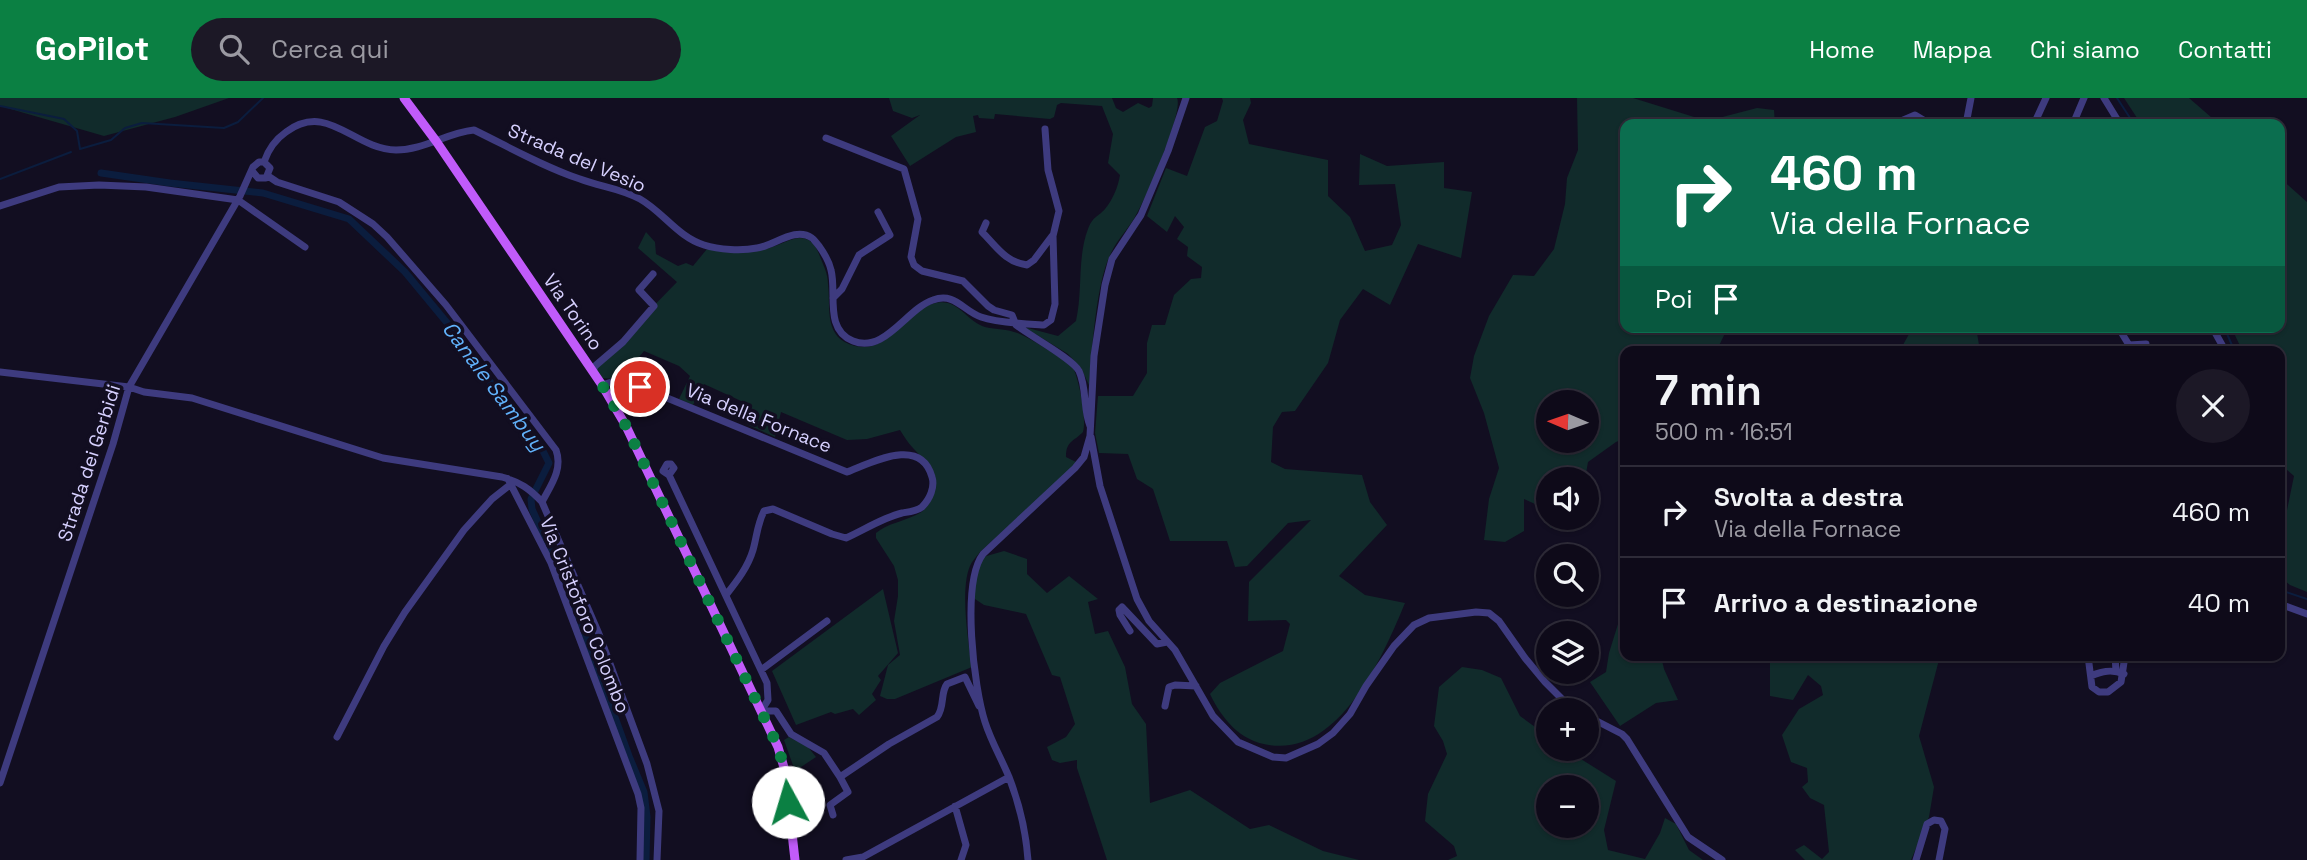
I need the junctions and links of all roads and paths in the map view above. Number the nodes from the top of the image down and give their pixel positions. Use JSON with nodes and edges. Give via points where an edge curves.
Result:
{"nodes":[{"id":1,"x":404,"y":98,"type":"edge"},
{"id":2,"x":1186,"y":98,"type":"edge"},
{"id":3,"x":1971,"y":98,"type":"edge"},
{"id":4,"x":2046,"y":98,"type":"edge"},
{"id":5,"x":2084,"y":98,"type":"edge"},
{"id":6,"x":2104,"y":98,"type":"edge"},
{"id":7,"x":1906,"y":119,"type":"edge"},
{"id":8,"x":1922,"y":119,"type":"edge"},
{"id":9,"x":1967,"y":119,"type":"edge"},
{"id":10,"x":2037,"y":119,"type":"edge"},
{"id":11,"x":2075,"y":119,"type":"edge"},
{"id":12,"x":2117,"y":119,"type":"edge"},
{"id":13,"x":1045,"y":129,"type":"dead end"},
{"id":14,"x":825,"y":138,"type":"dead end"},
{"id":15,"x":436,"y":141,"type":"junction"},
{"id":16,"x":264,"y":162,"type":"junction"},
{"id":17,"x":253,"y":172,"type":"junction"},
{"id":18,"x":268,"y":176,"type":"junction"},
{"id":19,"x":239,"y":198,"type":"junction"},
{"id":20,"x":0,"y":206,"type":"edge"},
{"id":21,"x":878,"y":212,"type":"dead end"},
{"id":22,"x":986,"y":223,"type":"dead end"},
{"id":23,"x":1053,"y":236,"type":"junction"},
{"id":24,"x":305,"y":247,"type":"dead end"},
{"id":25,"x":653,"y":274,"type":"dead end"},
{"id":26,"x":833,"y":298,"type":"junction"},
{"id":27,"x":1015,"y":321,"type":"junction"},
{"id":28,"x":2122,"y":333,"type":"edge"},
{"id":29,"x":2146,"y":344,"type":"dead end"},
{"id":30,"x":0,"y":372,"type":"edge"},
{"id":31,"x":593,"y":372,"type":"junction"},
{"id":32,"x":602,"y":385,"type":"junction"},
{"id":33,"x":129,"y":387,"type":"junction"},
{"id":34,"x":1091,"y":433,"type":"junction"},
{"id":35,"x":669,"y":475,"type":"dead end"},
{"id":36,"x":512,"y":481,"type":"junction"},
{"id":37,"x":542,"y":502,"type":"junction"},
{"id":38,"x":726,"y":595,"type":"junction"},
{"id":39,"x":2285,"y":606,"type":"edge"},
{"id":40,"x":2307,"y":614,"type":"edge"},
{"id":41,"x":827,"y":621,"type":"dead end"},
{"id":42,"x":1130,"y":631,"type":"dead end"},
{"id":43,"x":1167,"y":642,"type":"junction"},
{"id":44,"x":2089,"y":661,"type":"edge"},
{"id":45,"x":2117,"y":661,"type":"edge"},
{"id":46,"x":2123,"y":661,"type":"edge"},
{"id":47,"x":761,"y":670,"type":"junction"},
{"id":48,"x":2120,"y":672,"type":"junction"},
{"id":49,"x":2091,"y":676,"type":"junction"},
{"id":50,"x":1196,"y":686,"type":"junction"},
{"id":51,"x":1561,"y":698,"type":"edge"},
{"id":52,"x":1165,"y":706,"type":"dead end"},
{"id":53,"x":761,"y":711,"type":"junction"},
{"id":54,"x":983,"y":715,"type":"junction"},
{"id":55,"x":1599,"y":722,"type":"edge"},
{"id":56,"x":337,"y":737,"type":"dead end"},
{"id":57,"x":1009,"y":776,"type":"junction"},
{"id":58,"x":840,"y":777,"type":"junction"},
{"id":59,"x":0,"y":783,"type":"edge"},
{"id":60,"x":955,"y":806,"type":"junction"},
{"id":61,"x":833,"y":815,"type":"dead end"},
{"id":62,"x":640,"y":860,"type":"edge"},
{"id":63,"x":657,"y":860,"type":"edge"},
{"id":64,"x":795,"y":860,"type":"edge"},
{"id":65,"x":846,"y":860,"type":"edge"},
{"id":66,"x":961,"y":860,"type":"edge"},
{"id":67,"x":1028,"y":860,"type":"edge"},
{"id":68,"x":1722,"y":860,"type":"edge"},
{"id":69,"x":1916,"y":860,"type":"edge"},
{"id":70,"x":1938,"y":860,"type":"edge"}],
"edges":[{"from":1,"to":15,"type":"main road","name":"Via Torino"},
{"from":2,"to":34,"type":"street","via":[[1141,215],[1117,249],[1108,272],[1094,356]]},
{"from":3,"to":9,"type":"street"},
{"from":4,"to":10,"type":"street"},
{"from":5,"to":11,"type":"street"},
{"from":6,"to":12,"type":"street"},
{"from":7,"to":8,"type":"street","via":[[1915,115]]},
{"from":13,"to":23,"type":"street","name":"Strada del Vesio","via":[[1048,170],[1059,211]]},
{"from":14,"to":27,"type":"street","name":"Strada del Vesio","via":[[904,169],[918,219],[911,257],[914,265],[963,281],[988,306],[1012,315]]},
{"from":15,"to":16,"type":"street","via":[[408,149],[384,149],[323,122],[300,122],[282,135]]},
{"from":15,"to":26,"type":"street","name":"Strada del Vesio","via":[[474,130],[581,180],[638,198],[680,233],[704,245],[758,248],[799,233],[813,238],[831,270]]},
{"from":15,"to":31,"type":"main road","name":"Via Torino"},
{"from":16,"to":17,"type":"street","via":[[254,165]]},
{"from":16,"to":18,"type":"street","via":[[270,168]]},
{"from":17,"to":18,"type":"street","via":[[261,179]]},
{"from":17,"to":19,"type":"street","name":"Strada dei Gerbidi"},
{"from":18,"to":37,"type":"street","via":[[353,209],[404,254],[556,450],[556,474]]},
{"from":19,"to":20,"type":"street","via":[[99,185],[59,187]]},
{"from":19,"to":24,"type":"street"},
{"from":19,"to":33,"type":"street","name":"Strada dei Gerbidi"},
{"from":21,"to":26,"type":"street","via":[[890,235],[862,252]]},
{"from":22,"to":23,"type":"street","via":[[982,232],[1015,264],[1034,260]]},
{"from":23,"to":27,"type":"street","name":"Strada del Vesio","via":[[1055,304],[1051,320],[1044,325]]},
{"from":25,"to":31,"type":"street","via":[[639,290],[654,306]]},
{"from":26,"to":27,"type":"street","name":"Strada del Vesio","via":[[833,318],[841,332],[850,341],[866,344],[880,340],[919,306],[936,299],[953,299],[980,317]]},
{"from":27,"to":34,"type":"street","via":[[1076,366]]},
{"from":28,"to":29,"type":"street","via":[[2129,345]]},
{"from":30,"to":33,"type":"street"},
{"from":31,"to":32,"type":"main road","name":"Via Torino"},
{"from":32,"to":38,"type":"street","name":"Via della Fornace","via":[[621,379],[847,472],[896,454],[912,454],[921,458],[931,474],[933,485],[920,509],[890,516],[846,538],[773,509],[764,511],[756,525],[747,567]]},
{"from":32,"to":53,"type":"main road","name":"Via Torino","via":[[626,426]]},
{"from":33,"to":36,"type":"street","via":[[192,398],[383,458]]},
{"from":33,"to":59,"type":"street","name":"Strada dei Gerbidi"},
{"from":34,"to":43,"type":"street","via":[[1100,486],[1137,599]]},
{"from":34,"to":54,"type":"street","via":[[1084,457],[1075,468],[982,554],[974,567],[970,614]]},
{"from":35,"to":38,"type":"street"},
{"from":36,"to":37,"type":"street"},
{"from":36,"to":56,"type":"street","via":[[464,530],[405,612]]},
{"from":36,"to":62,"type":"street","name":"Via Cristoforo Colombo","via":[[551,563],[638,794]]},
{"from":37,"to":63,"type":"street","via":[[599,634],[647,764],[659,811]]},
{"from":38,"to":47,"type":"street"},
{"from":39,"to":40,"type":"street"},
{"from":41,"to":47,"type":"street"},
{"from":42,"to":43,"type":"street","via":[[1119,615],[1122,607],[1157,644]]},
{"from":43,"to":50,"type":"street"},
{"from":44,"to":49,"type":"street"},
{"from":45,"to":48,"type":"street"},
{"from":46,"to":48,"type":"street"},
{"from":47,"to":53,"type":"street","via":[[769,693]]},
{"from":48,"to":49,"type":"street"},
{"from":48,"to":49,"type":"street","via":[[2121,682],[2108,692],[2092,687]]},
{"from":50,"to":51,"type":"street","via":[[1213,716],[1238,741],[1286,758],[1333,733],[1414,625],[1429,618],[1482,611],[1499,621]]},
{"from":50,"to":52,"type":"street","via":[[1172,685]]},
{"from":53,"to":58,"type":"street","via":[[776,711],[791,734],[824,753]]},
{"from":53,"to":64,"type":"main road","name":"Via Torino","via":[[785,771]]},
{"from":54,"to":57,"type":"street"},
{"from":54,"to":58,"type":"street","via":[[968,681],[961,677],[945,686],[937,717]]},
{"from":55,"to":68,"type":"street","via":[[1627,739],[1688,837]]},
{"from":57,"to":60,"type":"street"},
{"from":57,"to":67,"type":"street"},
{"from":58,"to":61,"type":"street","via":[[848,792],[830,805]]},
{"from":60,"to":65,"type":"street","via":[[863,857]]},
{"from":60,"to":66,"type":"street","via":[[966,845]]},
{"from":69,"to":70,"type":"street","via":[[1927,824],[1934,820],[1941,821],[1945,829]]}]}
